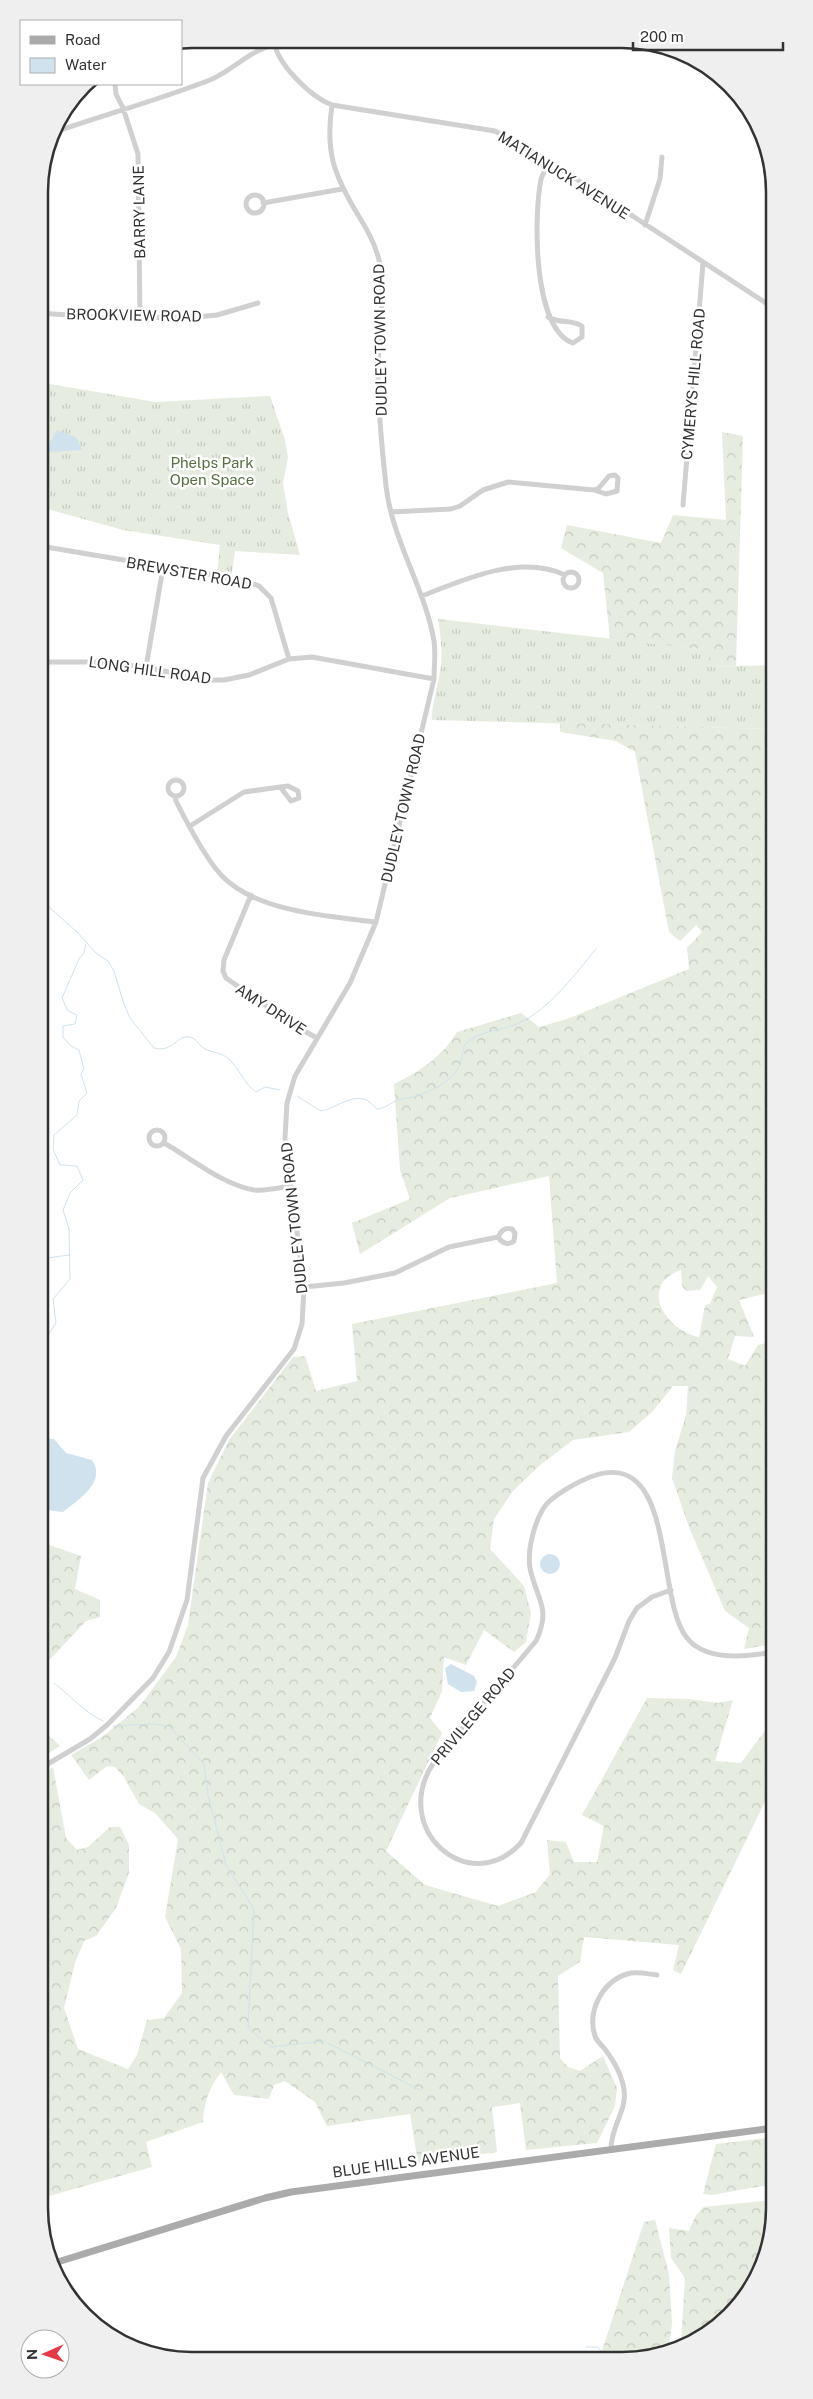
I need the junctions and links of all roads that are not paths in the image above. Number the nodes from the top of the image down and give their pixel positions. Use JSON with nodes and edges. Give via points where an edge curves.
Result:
{"nodes":[{"id":1,"x":262,"y":48,"type":"edge"},
{"id":2,"x":277,"y":48,"type":"edge"},
{"id":3,"x":115,"y":85,"type":"edge"},
{"id":4,"x":332,"y":105,"type":"junction"},
{"id":5,"x":123,"y":108,"type":"junction"},
{"id":6,"x":61,"y":130,"type":"edge"},
{"id":7,"x":662,"y":156,"type":"dead end"},
{"id":8,"x":550,"y":162,"type":"junction"},
{"id":9,"x":342,"y":189,"type":"junction"},
{"id":10,"x":263,"y":203,"type":"dead end"},
{"id":11,"x":645,"y":225,"type":"junction"},
{"id":12,"x":703,"y":263,"type":"junction"},
{"id":13,"x":258,"y":303,"type":"dead end"},
{"id":14,"x":766,"y":303,"type":"edge"},
{"id":15,"x":48,"y":314,"type":"edge"},
{"id":16,"x":140,"y":317,"type":"junction"},
{"id":17,"x":548,"y":317,"type":"junction"},
{"id":18,"x":594,"y":490,"type":"junction"},
{"id":19,"x":683,"y":505,"type":"dead end"},
{"id":20,"x":392,"y":512,"type":"junction"},
{"id":21,"x":48,"y":547,"type":"edge"},
{"id":22,"x":163,"y":568,"type":"junction"},
{"id":23,"x":565,"y":575,"type":"dead end"},
{"id":24,"x":422,"y":596,"type":"junction"},
{"id":25,"x":289,"y":659,"type":"junction"},
{"id":26,"x":48,"y":662,"type":"edge"},
{"id":27,"x":146,"y":667,"type":"junction"},
{"id":28,"x":434,"y":679,"type":"junction"},
{"id":29,"x":282,"y":788,"type":"dead end"},
{"id":30,"x":175,"y":796,"type":"dead end"},
{"id":31,"x":190,"y":826,"type":"junction"},
{"id":32,"x":251,"y":895,"type":"junction"},
{"id":33,"x":376,"y":922,"type":"junction"},
{"id":34,"x":317,"y":1038,"type":"junction"},
{"id":35,"x":164,"y":1143,"type":"dead end"},
{"id":36,"x":290,"y":1186,"type":"junction"},
{"id":37,"x":498,"y":1237,"type":"dead end"},
{"id":38,"x":304,"y":1287,"type":"junction"},
{"id":39,"x":671,"y":1590,"type":"junction"},
{"id":40,"x":765,"y":1653,"type":"edge"},
{"id":41,"x":48,"y":1764,"type":"edge"},
{"id":42,"x":658,"y":1975,"type":"dead end"},
{"id":43,"x":765,"y":2129,"type":"edge"},
{"id":44,"x":611,"y":2149,"type":"junction"},
{"id":45,"x":58,"y":2262,"type":"edge"}],
"edges":[{"from":1,"to":5,"type":"street","via":[[210,80]]},
{"from":2,"to":4,"type":"street","name":"MATIANUCK AVENUE","via":[[286,65],[311,94]]},
{"from":3,"to":5,"type":"street","name":"BARRY LANE"},
{"from":4,"to":8,"type":"street","name":"MATIANUCK AVENUE","via":[[495,131]]},
{"from":4,"to":9,"type":"street","name":"DUDLEY TOWN ROAD","via":[[330,154]]},
{"from":5,"to":6,"type":"street"},
{"from":5,"to":16,"type":"street","name":"BARRY LANE","via":[[135,140],[138,161]]},
{"from":7,"to":11,"type":"street","via":[[660,179]]},
{"from":8,"to":11,"type":"street","name":"MATIANUCK AVENUE"},
{"from":8,"to":17,"type":"street","via":[[542,178],[536,254]]},
{"from":9,"to":10,"type":"street"},
{"from":9,"to":20,"type":"street","name":"DUDLEY TOWN ROAD","via":[[372,239],[381,271],[378,375],[386,487]]},
{"from":11,"to":12,"type":"street","name":"MATIANUCK AVENUE"},
{"from":12,"to":14,"type":"street","name":"MATIANUCK AVENUE"},
{"from":12,"to":19,"type":"street","name":"CYMERYS HILL ROAD"},
{"from":13,"to":16,"type":"street","name":"BROOKVIEW ROAD","via":[[217,315]]},
{"from":15,"to":16,"type":"street","name":"BROOKVIEW ROAD"},
{"from":17,"to":17,"type":"street","via":[[557,332],[568,341],[573,343],[582,337],[582,326],[576,322],[559,322]]},
{"from":18,"to":18,"type":"street","via":[[614,493],[618,491],[619,482],[615,476],[609,476]]},
{"from":18,"to":20,"type":"street","via":[[508,482],[483,490],[451,509]]},
{"from":20,"to":24,"type":"street","name":"DUDLEY TOWN ROAD"},
{"from":21,"to":22,"type":"street","name":"BREWSTER ROAD"},
{"from":22,"to":25,"type":"street","name":"BREWSTER ROAD","via":[[242,580],[260,586],[270,598]]},
{"from":22,"to":27,"type":"street"},
{"from":23,"to":24,"type":"street","via":[[552,569],[495,572]]},
{"from":24,"to":28,"type":"street","name":"DUDLEY TOWN ROAD","via":[[435,643]]},
{"from":25,"to":27,"type":"street","name":"LONG HILL ROAD","via":[[249,675],[224,680],[204,680]]},
{"from":25,"to":28,"type":"street","name":"LONG HILL ROAD","via":[[339,660]]},
{"from":26,"to":27,"type":"street","name":"LONG HILL ROAD","via":[[90,661]]},
{"from":28,"to":33,"type":"street","name":"DUDLEY TOWN ROAD"},
{"from":29,"to":31,"type":"street","via":[[244,792]]},
{"from":30,"to":31,"type":"street"},
{"from":31,"to":32,"type":"street","via":[[220,874]]},
{"from":32,"to":33,"type":"street","via":[[295,912]]},
{"from":32,"to":34,"type":"street","name":"AMY DRIVE","via":[[224,960],[223,971],[232,984]]},
{"from":33,"to":34,"type":"street","name":"DUDLEY TOWN ROAD","via":[[350,983]]},
{"from":34,"to":36,"type":"street","name":"DUDLEY TOWN ROAD","via":[[295,1076],[287,1102],[285,1138]]},
{"from":35,"to":36,"type":"street","via":[[238,1185],[256,1190]]},
{"from":36,"to":38,"type":"street","name":"DUDLEY TOWN ROAD"},
{"from":37,"to":38,"type":"street","via":[[449,1247],[396,1272]]},
{"from":38,"to":41,"type":"street","name":"DUDLEY TOWN ROAD","via":[[302,1324],[294,1349],[226,1436],[203,1478],[187,1600],[169,1652],[153,1678],[107,1726]]},
{"from":39,"to":39,"type":"street","name":"PRIVILEGE ROAD","via":[[651,1502],[645,1489],[635,1480],[617,1474],[601,1474],[584,1479],[548,1502],[538,1518],[529,1562],[542,1605],[540,1633],[434,1762],[421,1790],[423,1823],[441,1850],[462,1860],[480,1862],[501,1858],[521,1843],[615,1658],[629,1621],[637,1608],[652,1597]]},
{"from":39,"to":40,"type":"street","name":"PRIVILEGE ROAD","via":[[681,1630],[698,1648],[721,1655]]},
{"from":42,"to":44,"type":"street","via":[[628,1974],[615,1980],[599,1996],[594,2010],[596,2038],[618,2070],[624,2092],[622,2111],[611,2135]]},
{"from":43,"to":44,"type":"main road","name":"BLUE HILLS AVENUE"},
{"from":44,"to":45,"type":"main road","name":"BLUE HILLS AVENUE","via":[[291,2192]]}]}
